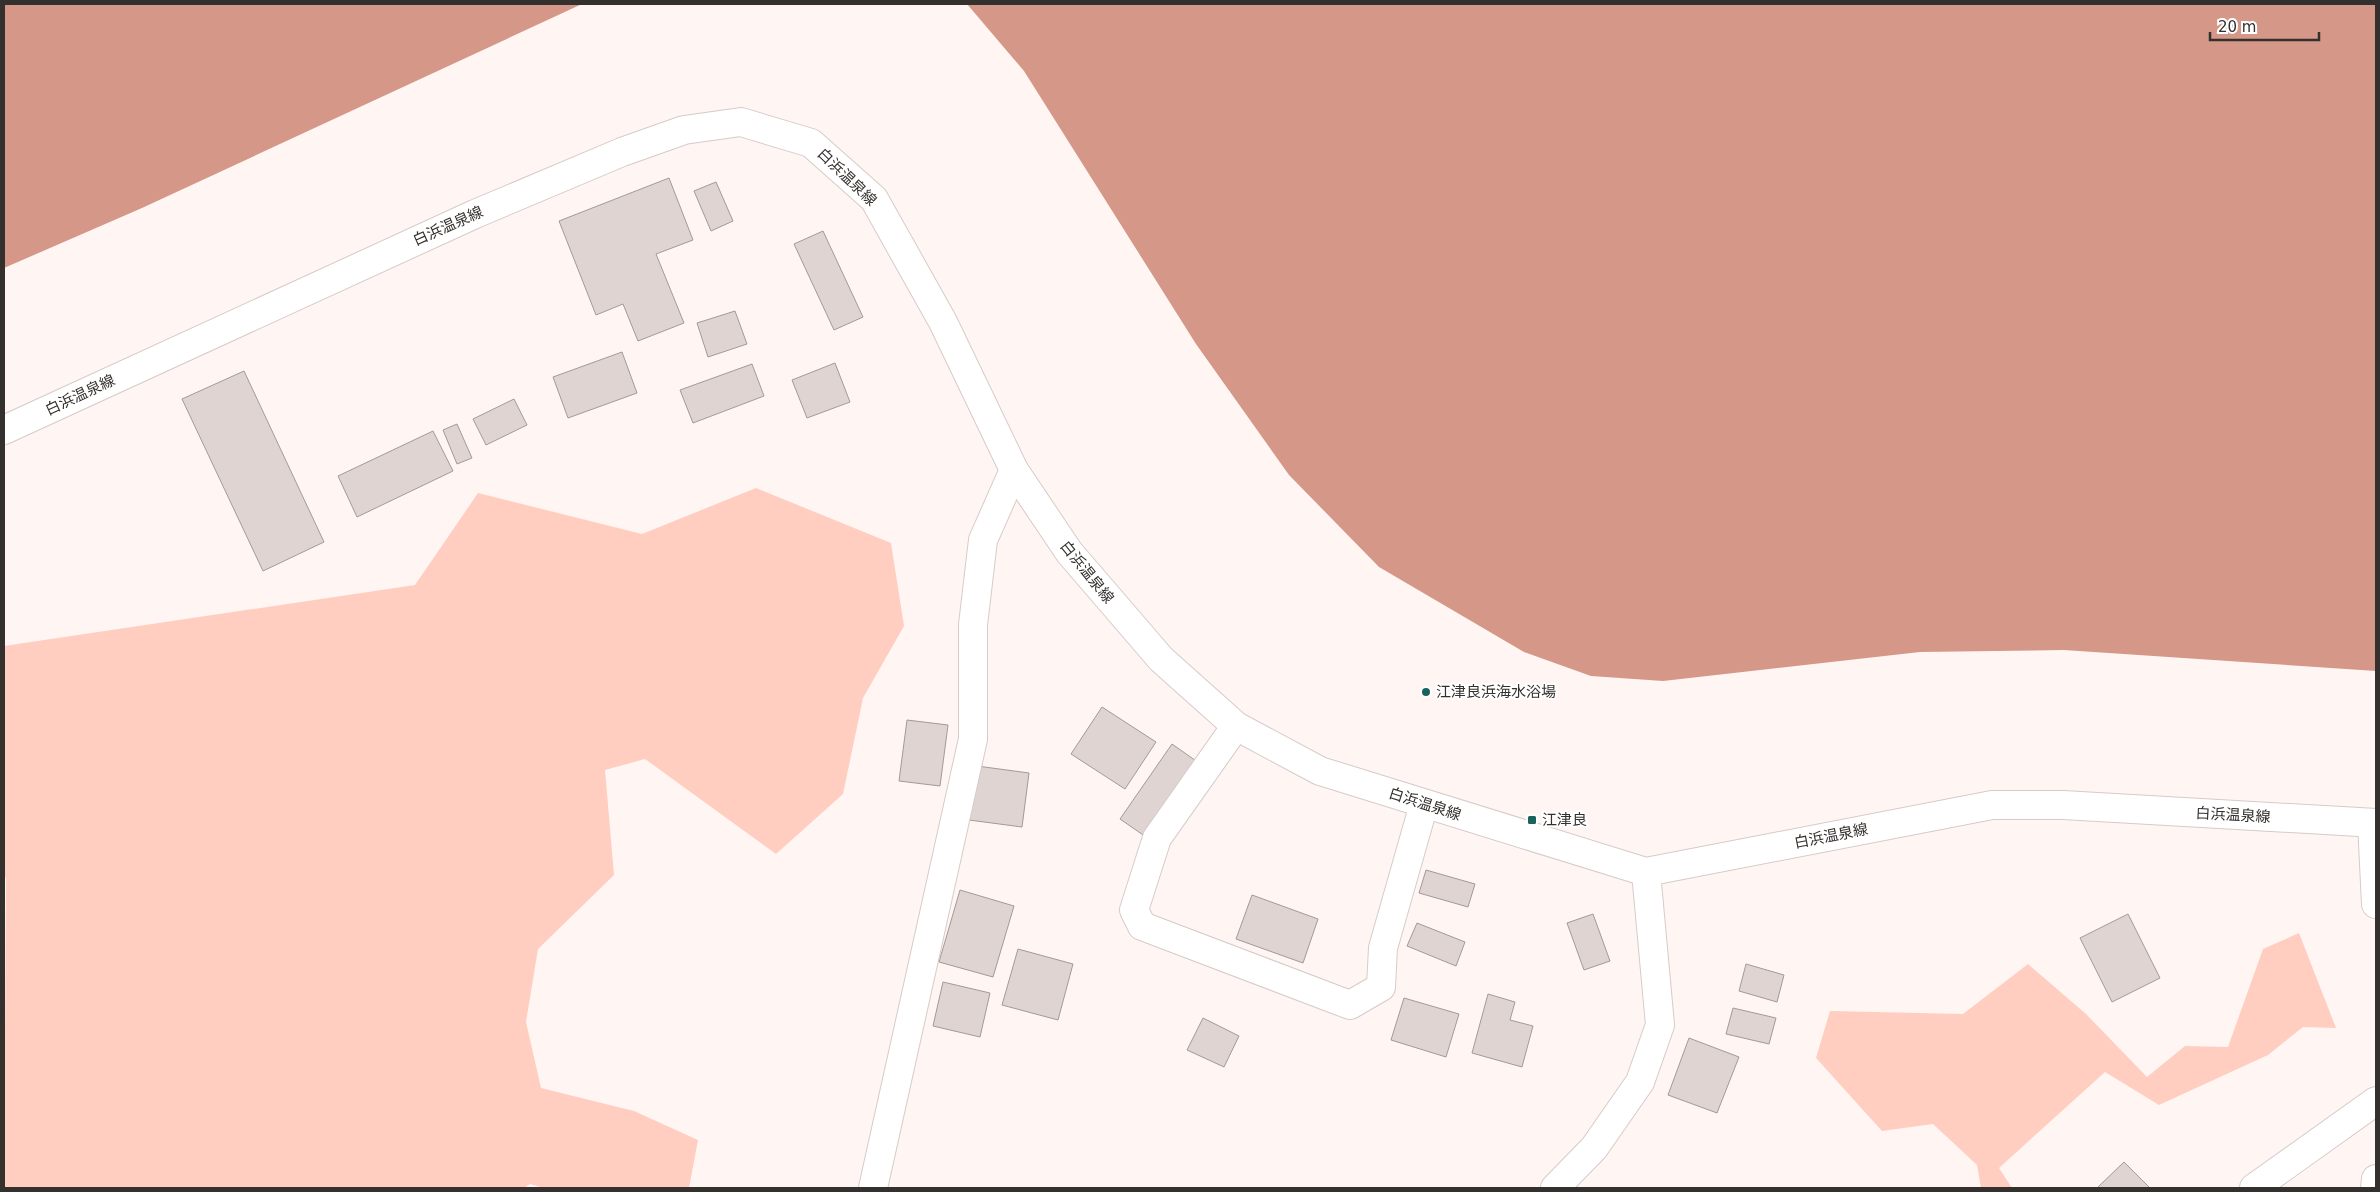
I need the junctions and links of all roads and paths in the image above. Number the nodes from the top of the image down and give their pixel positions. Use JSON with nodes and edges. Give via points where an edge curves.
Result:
{"nodes":[{"id":1,"x":4,"y":430,"type":"edge"},
{"id":2,"x":1014,"y":470,"type":"junction"},
{"id":3,"x":1236,"y":726,"type":"junction"},
{"id":4,"x":1424,"y":804,"type":"junction"},
{"id":5,"x":2374,"y":823,"type":"edge"},
{"id":6,"x":1646,"y":872,"type":"junction"},
{"id":7,"x":2376,"y":904,"type":"edge"},
{"id":8,"x":2376,"y":1100,"type":"edge"},
{"id":9,"x":2376,"y":1179,"type":"edge"},
{"id":10,"x":873,"y":1188,"type":"edge"},
{"id":11,"x":1555,"y":1188,"type":"edge"},
{"id":12,"x":2254,"y":1188,"type":"edge"},
{"id":13,"x":2375,"y":1188,"type":"edge"}],
"edges":[{"from":1,"to":2,"type":"main road","name":"白浜温泉線","via":[[475,214],[622,152],[684,130],[741,122],[811,143],[874,199],[943,322]]},
{"from":2,"to":3,"type":"main road","name":"白浜温泉線","via":[[1069,552],[1160,659]]},
{"from":2,"to":10,"type":"main road","via":[[983,540],[973,625],[973,739]]},
{"from":3,"to":4,"type":"main road","name":"白浜温泉線","via":[[1320,771]]},
{"from":3,"to":4,"type":"main road","via":[[1157,838],[1134,910],[1142,926],[1350,1005],[1381,987],[1383,948]]},
{"from":4,"to":6,"type":"main road","name":"白浜温泉線"},
{"from":5,"to":6,"type":"main road","name":"白浜温泉線","via":[[2063,805],[1992,805]]},
{"from":5,"to":7,"type":"main road"},
{"from":6,"to":11,"type":"main road","via":[[1660,1025],[1640,1082],[1594,1148]]},
{"from":8,"to":12,"type":"main road"},
{"from":9,"to":13,"type":"main road"}]}
